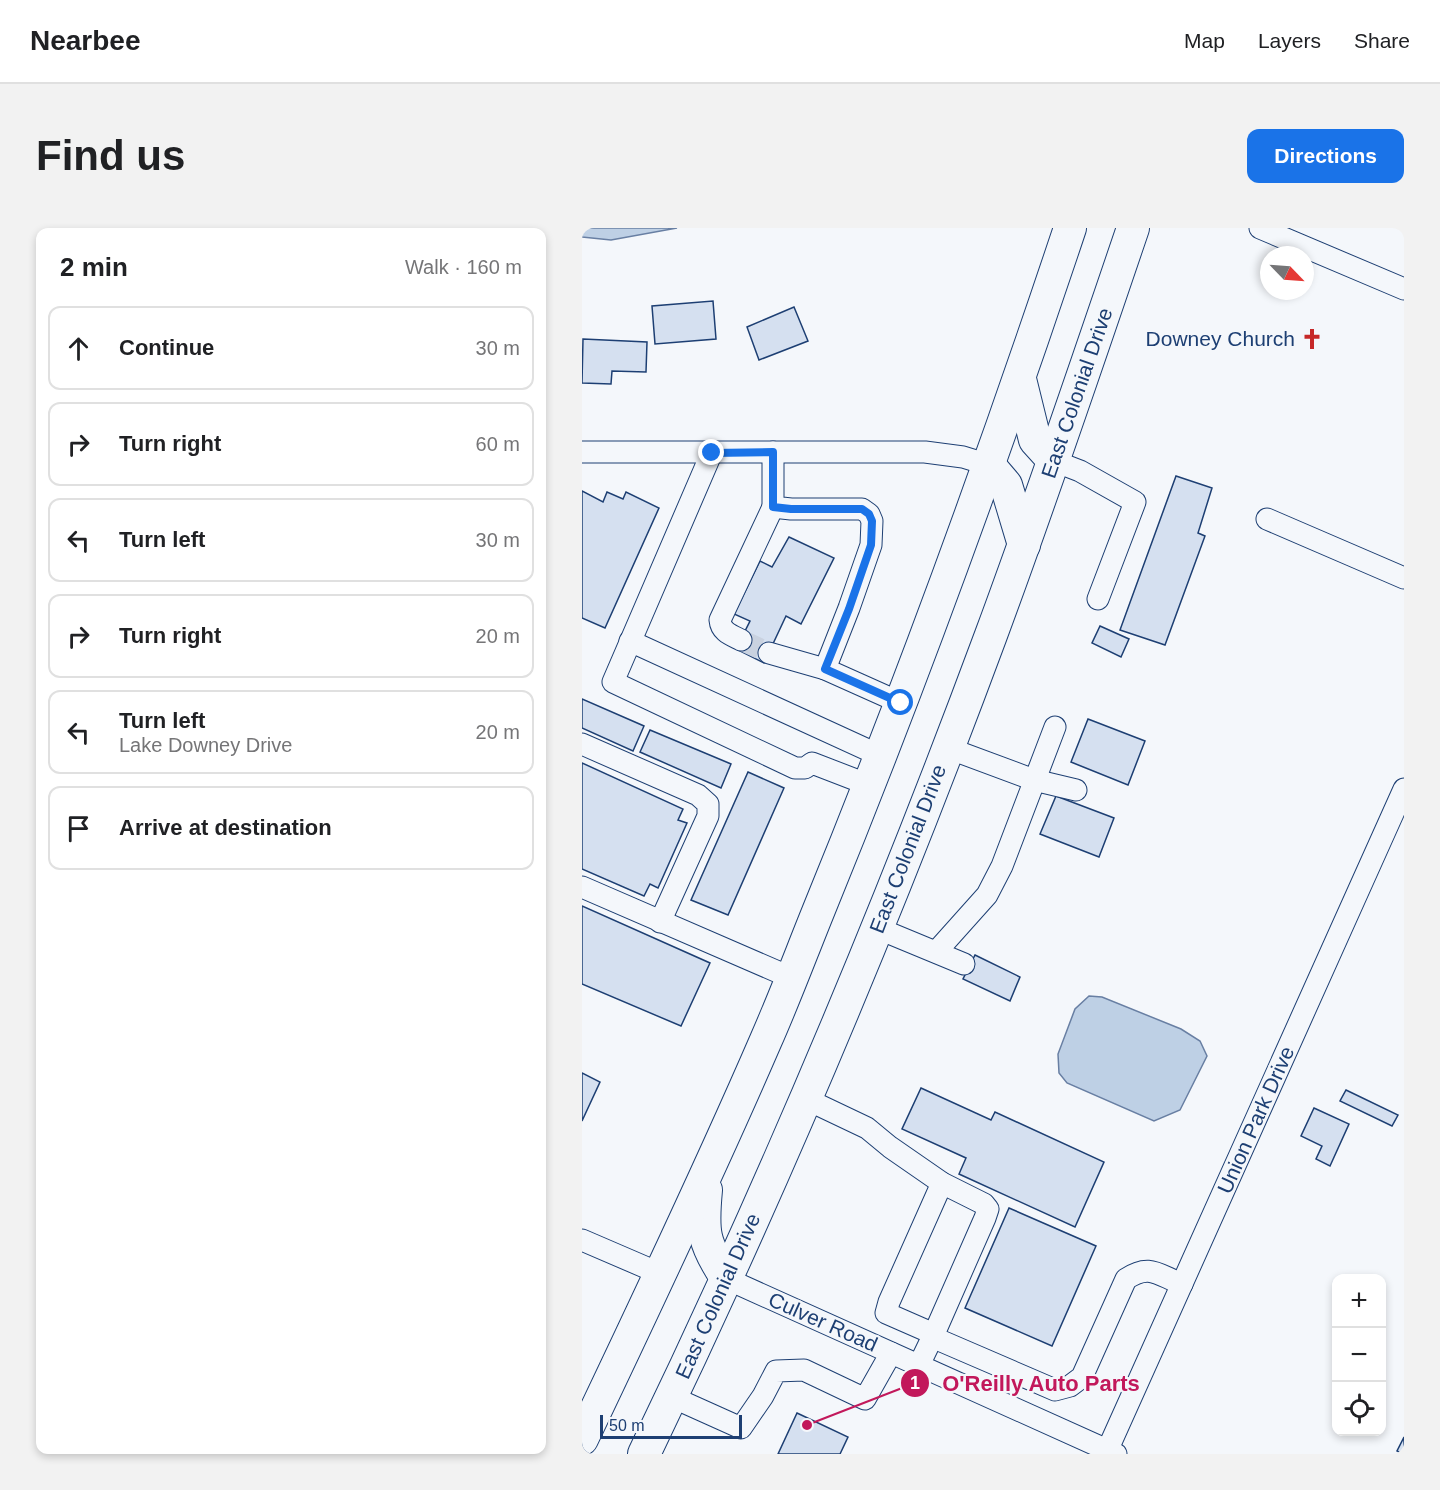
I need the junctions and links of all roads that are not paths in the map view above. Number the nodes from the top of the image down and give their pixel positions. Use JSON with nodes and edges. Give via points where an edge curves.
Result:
{"nodes":[{"id":1,"x":1070,"y":228,"type":"edge"},
{"id":2,"x":1133,"y":228,"type":"edge"},
{"id":3,"x":1260,"y":228,"type":"edge"},
{"id":4,"x":1404,"y":289,"type":"edge"},
{"id":5,"x":1020,"y":379,"type":"junction"},
{"id":6,"x":582,"y":452,"type":"edge"},
{"id":7,"x":773,"y":452,"type":"junction"},
{"id":8,"x":712,"y":453,"type":"junction"},
{"id":9,"x":1054,"y":461,"type":"junction"},
{"id":10,"x":989,"y":465,"type":"junction"},
{"id":11,"x":773,"y":507,"type":"junction"},
{"id":12,"x":1267,"y":519,"type":"dead end"},
{"id":13,"x":1024,"y":545,"type":"junction"},
{"id":14,"x":1404,"y":578,"type":"edge"},
{"id":15,"x":1098,"y":599,"type":"dead end"},
{"id":16,"x":741,"y":640,"type":"tunnel mouth"},
{"id":17,"x":630,"y":641,"type":"junction"},
{"id":18,"x":769,"y":653,"type":"tunnel mouth"},
{"id":19,"x":825,"y":669,"type":"junction"},
{"id":20,"x":901,"y":703,"type":"junction"},
{"id":21,"x":1055,"y":727,"type":"dead end"},
{"id":22,"x":826,"y":732,"type":"junction"},
{"id":23,"x":582,"y":744,"type":"edge"},
{"id":24,"x":948,"y":748,"type":"junction"},
{"id":25,"x":880,"y":756,"type":"junction"},
{"id":26,"x":812,"y":763,"type":"junction"},
{"id":27,"x":1034,"y":780,"type":"junction"},
{"id":28,"x":869,"y":785,"type":"junction"},
{"id":29,"x":1404,"y":789,"type":"edge"},
{"id":30,"x":1076,"y":790,"type":"dead end"},
{"id":31,"x":582,"y":887,"type":"edge"},
{"id":32,"x":660,"y":922,"type":"junction"},
{"id":33,"x":877,"y":927,"type":"junction"},
{"id":34,"x":936,"y":952,"type":"junction"},
{"id":35,"x":964,"y":964,"type":"dead end"},
{"id":36,"x":792,"y":978,"type":"junction"},
{"id":37,"x":806,"y":1099,"type":"junction"},
{"id":38,"x":707,"y":1171,"type":"junction"},
{"id":39,"x":942,"y":1183,"type":"junction"},
{"id":40,"x":582,"y":1240,"type":"edge"},
{"id":41,"x":661,"y":1274,"type":"junction"},
{"id":42,"x":727,"y":1279,"type":"junction"},
{"id":43,"x":1182,"y":1284,"type":"junction"},
{"id":44,"x":934,"y":1334,"type":"junction"},
{"id":45,"x":891,"y":1353,"type":"junction"},
{"id":46,"x":919,"y":1365,"type":"junction"},
{"id":47,"x":672,"y":1397,"type":"junction"},
{"id":48,"x":582,"y":1439,"type":"edge"},
{"id":49,"x":1112,"y":1452,"type":"edge"},
{"id":50,"x":644,"y":1454,"type":"edge"}],
"edges":[{"from":1,"to":5,"type":"highway"},
{"from":2,"to":9,"type":"highway","name":"East Colonial Drive"},
{"from":3,"to":4,"type":"street"},
{"from":5,"to":9,"type":"highway","via":[[1035,440]]},
{"from":5,"to":10,"type":"highway"},
{"from":6,"to":8,"type":"street"},
{"from":7,"to":8,"type":"street"},
{"from":7,"to":10,"type":"street","via":[[925,452]]},
{"from":7,"to":11,"type":"street"},
{"from":8,"to":17,"type":"street"},
{"from":9,"to":13,"type":"highway","name":"East Colonial Drive"},
{"from":9,"to":15,"type":"street","via":[[1135,502]]},
{"from":10,"to":13,"type":"highway","via":[[1006,485]]},
{"from":10,"to":20,"type":"highway"},
{"from":11,"to":16,"type":"street","via":[[720,620],[724,631]]},
{"from":11,"to":19,"type":"street","via":[[862,509],[872,521],[871,545]]},
{"from":12,"to":14,"type":"street"},
{"from":13,"to":24,"type":"highway","name":"East Colonial Drive"},
{"from":17,"to":22,"type":"street"},
{"from":17,"to":26,"type":"street","via":[[613,679],[615,685],[795,768]]},
{"from":18,"to":19,"type":"street"},
{"from":19,"to":20,"type":"street"},
{"from":20,"to":25,"type":"highway"},
{"from":21,"to":27,"type":"street"},
{"from":22,"to":25,"type":"street"},
{"from":22,"to":26,"type":"street"},
{"from":23,"to":32,"type":"street","via":[[698,795],[708,804],[708,816]]},
{"from":24,"to":27,"type":"street"},
{"from":24,"to":33,"type":"highway","name":"East Colonial Drive"},
{"from":25,"to":28,"type":"highway"},
{"from":26,"to":28,"type":"street"},
{"from":27,"to":30,"type":"street"},
{"from":27,"to":34,"type":"street","via":[[987,895]]},
{"from":28,"to":36,"type":"highway"},
{"from":29,"to":43,"type":"street","name":"Union Park Drive"},
{"from":31,"to":32,"type":"street"},
{"from":32,"to":36,"type":"street"},
{"from":33,"to":34,"type":"street"},
{"from":33,"to":37,"type":"highway","name":"East Colonial Drive"},
{"from":34,"to":35,"type":"street"},
{"from":36,"to":38,"type":"highway"},
{"from":37,"to":39,"type":"street","via":[[867,1128]]},
{"from":37,"to":42,"type":"highway","name":"East Colonial Drive"},
{"from":38,"to":41,"type":"highway"},
{"from":38,"to":42,"type":"highway","via":[[703,1225],[711,1254]]},
{"from":39,"to":44,"type":"street","via":[[988,1209]]},
{"from":39,"to":44,"type":"street","via":[[886,1313]]},
{"from":40,"to":41,"type":"street"},
{"from":41,"to":48,"type":"highway"},
{"from":42,"to":45,"type":"street","name":"Culver Road"},
{"from":42,"to":47,"type":"highway","name":"East Colonial Drive"},
{"from":43,"to":44,"type":"street","via":[[1149,1270],[1126,1280],[1083,1377],[1055,1390],[939,1340]]},
{"from":43,"to":49,"type":"street","name":"Union Park Drive"},
{"from":44,"to":46,"type":"street"},
{"from":45,"to":46,"type":"street","name":"Culver Road"},
{"from":45,"to":47,"type":"street","via":[[865,1399],[804,1370],[776,1371],[741,1428]]},
{"from":46,"to":49,"type":"street","name":"Culver Road"},
{"from":47,"to":50,"type":"highway","name":"East Colonial Drive"}]}
